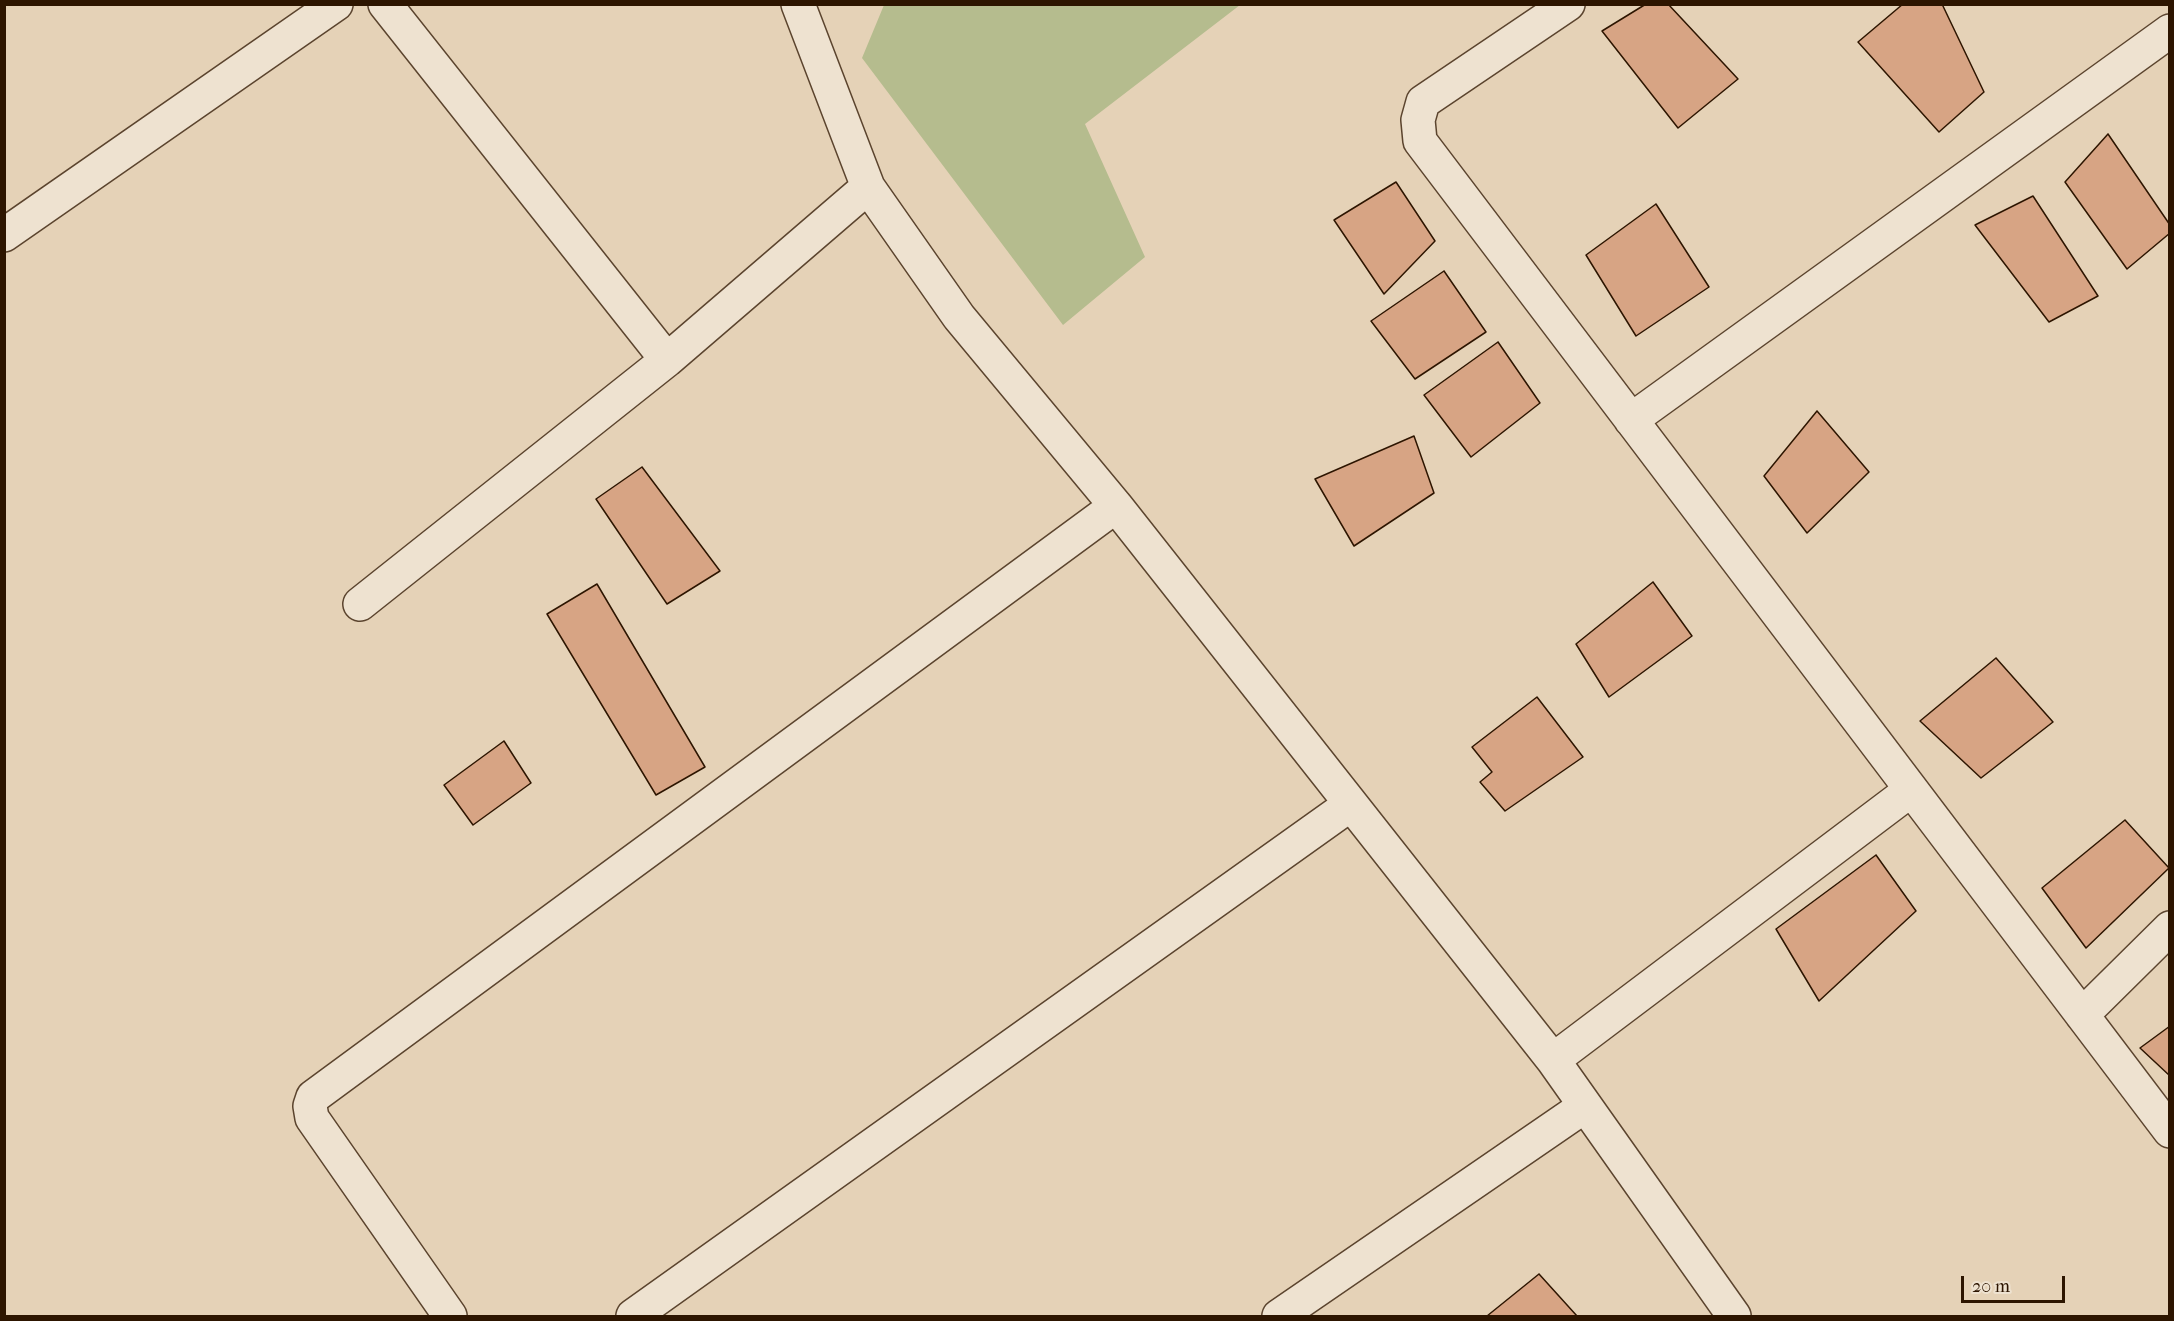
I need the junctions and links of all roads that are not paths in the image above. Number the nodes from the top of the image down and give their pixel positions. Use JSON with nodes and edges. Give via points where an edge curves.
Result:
{"nodes":[{"id":1,"x":336,"y":4,"type":"edge"},
{"id":2,"x":385,"y":4,"type":"edge"},
{"id":3,"x":798,"y":4,"type":"edge"},
{"id":4,"x":1568,"y":4,"type":"edge"},
{"id":5,"x":2169,"y":31,"type":"edge"},
{"id":6,"x":868,"y":187,"type":"junction"},
{"id":7,"x":4,"y":235,"type":"edge"},
{"id":8,"x":667,"y":360,"type":"junction"},
{"id":9,"x":1631,"y":420,"type":"junction"},
{"id":10,"x":1116,"y":506,"type":"junction"},
{"id":11,"x":360,"y":604,"type":"dead end"},
{"id":12,"x":1911,"y":790,"type":"junction"},
{"id":13,"x":1351,"y":804,"type":"junction"},
{"id":14,"x":2169,"y":928,"type":"edge"},
{"id":15,"x":2082,"y":1015,"type":"junction"},
{"id":16,"x":1553,"y":1060,"type":"junction"},
{"id":17,"x":1585,"y":1106,"type":"junction"},
{"id":18,"x":2169,"y":1131,"type":"edge"},
{"id":19,"x":450,"y":1317,"type":"edge"},
{"id":20,"x":633,"y":1317,"type":"edge"},
{"id":21,"x":1279,"y":1317,"type":"edge"},
{"id":22,"x":1734,"y":1317,"type":"edge"}],
"edges":[{"from":1,"to":7,"type":"street"},
{"from":2,"to":8,"type":"street"},
{"from":3,"to":6,"type":"street"},
{"from":4,"to":9,"type":"street","via":[[1423,102],[1418,120],[1420,141]]},
{"from":5,"to":9,"type":"street"},
{"from":6,"to":8,"type":"street"},
{"from":6,"to":10,"type":"street","via":[[959,317]]},
{"from":8,"to":11,"type":"street"},
{"from":9,"to":12,"type":"street"},
{"from":10,"to":13,"type":"street"},
{"from":10,"to":19,"type":"street","via":[[313,1097],[312,1118]]},
{"from":12,"to":15,"type":"street"},
{"from":12,"to":16,"type":"street"},
{"from":13,"to":16,"type":"street"},
{"from":13,"to":20,"type":"street"},
{"from":14,"to":15,"type":"street"},
{"from":15,"to":18,"type":"street"},
{"from":16,"to":17,"type":"street"},
{"from":17,"to":21,"type":"street"},
{"from":17,"to":22,"type":"street"}]}
